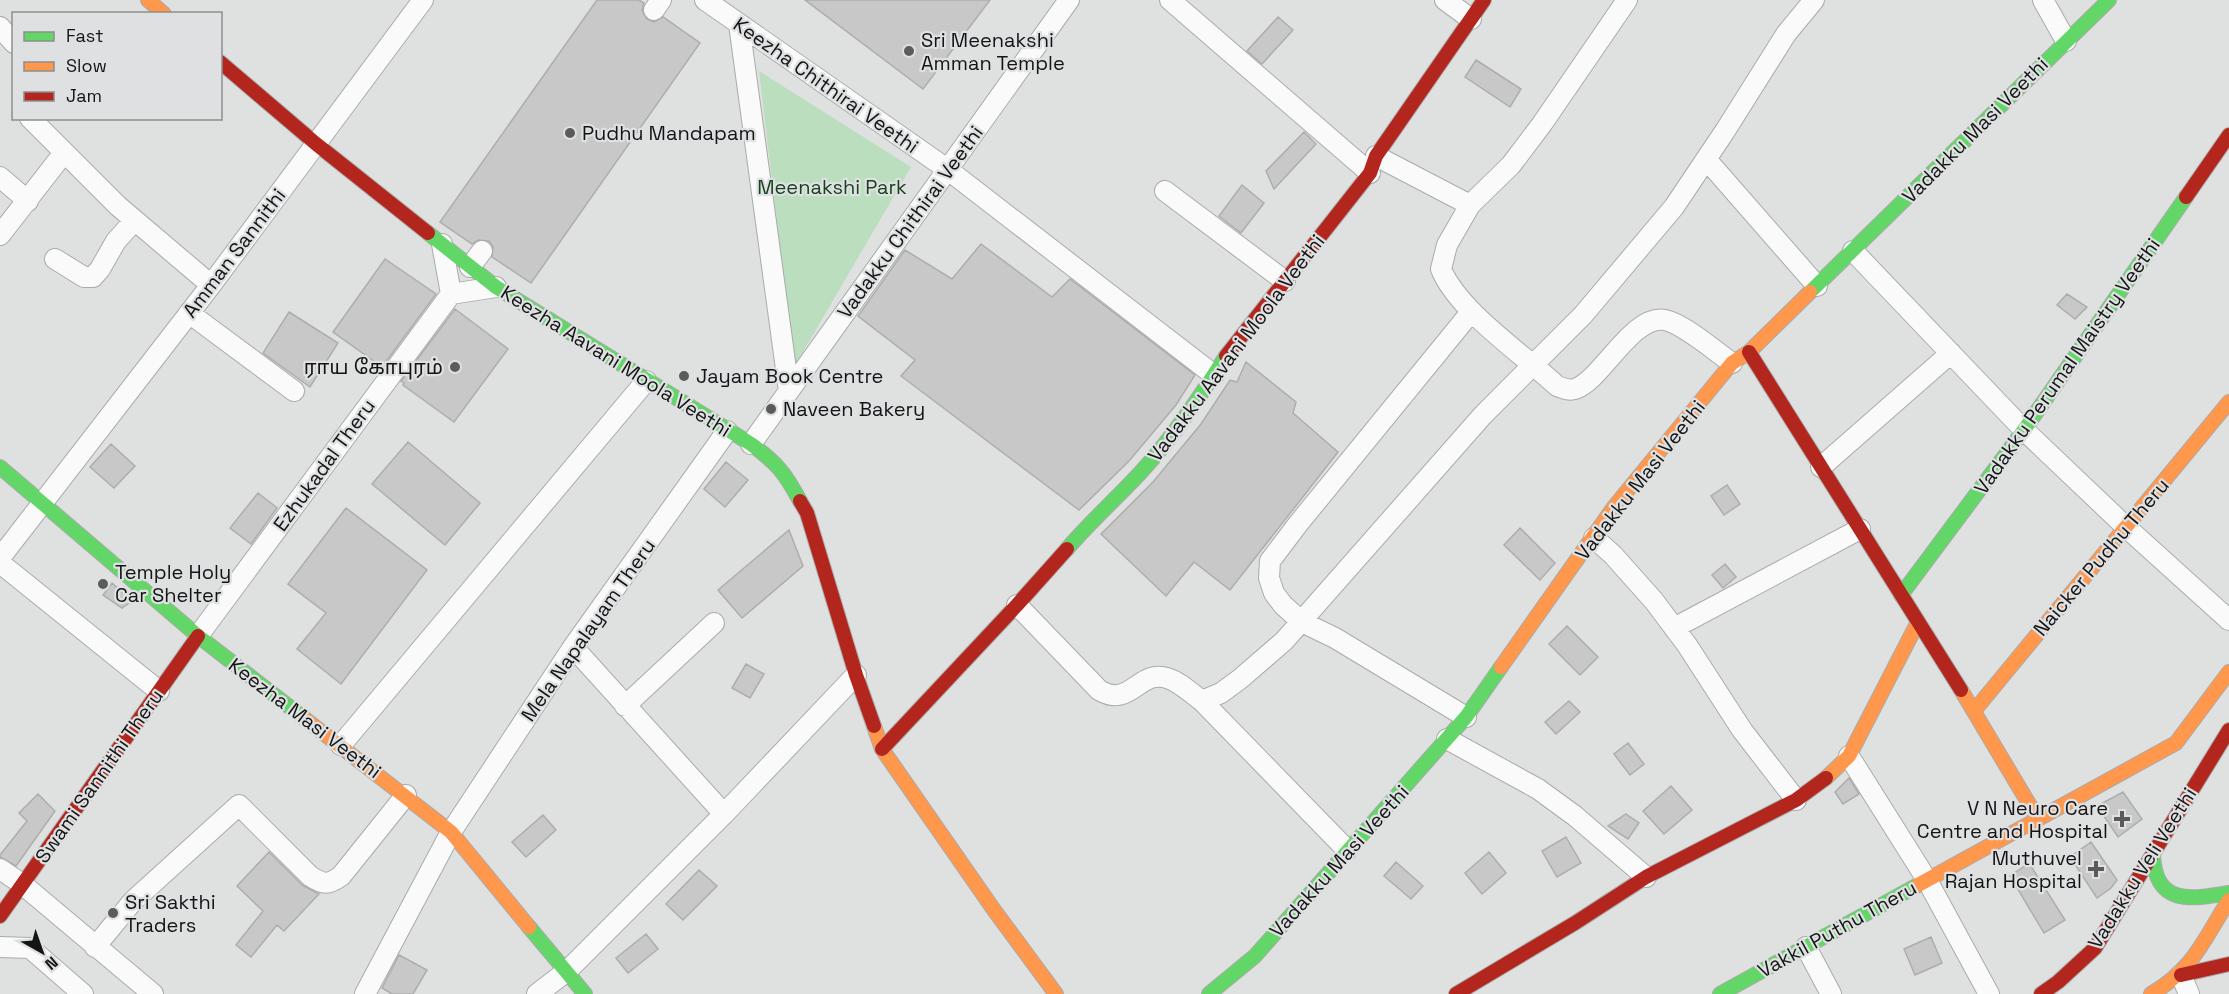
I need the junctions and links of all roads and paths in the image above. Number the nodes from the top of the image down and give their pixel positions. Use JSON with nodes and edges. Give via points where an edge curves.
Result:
{"nodes":[{"id":1,"x":148,"y":0,"type":"edge"},
{"id":2,"x":423,"y":0,"type":"edge"},
{"id":3,"x":705,"y":0,"type":"edge"},
{"id":4,"x":1069,"y":0,"type":"edge"},
{"id":5,"x":1170,"y":0,"type":"edge"},
{"id":6,"x":1445,"y":0,"type":"edge"},
{"id":7,"x":1484,"y":0,"type":"edge"},
{"id":8,"x":1626,"y":0,"type":"edge"},
{"id":9,"x":1814,"y":0,"type":"edge"},
{"id":10,"x":2043,"y":0,"type":"edge"},
{"id":11,"x":2109,"y":0,"type":"edge"},
{"id":12,"x":162,"y":12,"type":"edge"},
{"id":13,"x":1471,"y":19,"type":"junction"},
{"id":14,"x":740,"y":24,"type":"junction"},
{"id":15,"x":0,"y":27,"type":"edge"},
{"id":16,"x":12,"y":41,"type":"edge"},
{"id":17,"x":2066,"y":41,"type":"junction"},
{"id":18,"x":222,"y":64,"type":"edge"},
{"id":19,"x":32,"y":120,"type":"edge"},
{"id":20,"x":2229,"y":135,"type":"edge"},
{"id":21,"x":315,"y":143,"type":"junction"},
{"id":22,"x":63,"y":154,"type":"junction"},
{"id":23,"x":1706,"y":159,"type":"junction"},
{"id":24,"x":1373,"y":164,"type":"junction"},
{"id":25,"x":947,"y":169,"type":"junction"},
{"id":26,"x":0,"y":177,"type":"edge"},
{"id":27,"x":1164,"y":191,"type":"dead end"},
{"id":28,"x":28,"y":201,"type":"junction"},
{"id":29,"x":1470,"y":205,"type":"junction"},
{"id":30,"x":134,"y":221,"type":"junction"},
{"id":31,"x":0,"y":235,"type":"edge"},
{"id":32,"x":442,"y":244,"type":"junction"},
{"id":33,"x":482,"y":251,"type":"dead end"},
{"id":34,"x":1853,"y":251,"type":"junction"},
{"id":35,"x":55,"y":259,"type":"dead end"},
{"id":36,"x":470,"y":267,"type":"junction"},
{"id":37,"x":1285,"y":281,"type":"junction"},
{"id":38,"x":211,"y":285,"type":"junction"},
{"id":39,"x":1817,"y":286,"type":"junction"},
{"id":40,"x":496,"y":287,"type":"junction"},
{"id":41,"x":451,"y":294,"type":"junction"},
{"id":42,"x":1471,"y":312,"type":"junction"},
{"id":43,"x":189,"y":313,"type":"junction"},
{"id":44,"x":1749,"y":352,"type":"junction"},
{"id":45,"x":1951,"y":353,"type":"junction"},
{"id":46,"x":1732,"y":363,"type":"junction"},
{"id":47,"x":1533,"y":364,"type":"junction"},
{"id":48,"x":1214,"y":375,"type":"junction"},
{"id":49,"x":646,"y":381,"type":"junction"},
{"id":50,"x":294,"y":391,"type":"dead end"},
{"id":51,"x":789,"y":391,"type":"junction"},
{"id":52,"x":2229,"y":402,"type":"edge"},
{"id":53,"x":2024,"y":430,"type":"junction"},
{"id":54,"x":727,"y":431,"type":"junction"},
{"id":55,"x":751,"y":444,"type":"junction"},
{"id":56,"x":0,"y":467,"type":"edge"},
{"id":57,"x":1821,"y":467,"type":"junction"},
{"id":58,"x":41,"y":503,"type":"junction"},
{"id":59,"x":2126,"y":527,"type":"junction"},
{"id":60,"x":1860,"y":529,"type":"junction"},
{"id":61,"x":1594,"y":538,"type":"junction"},
{"id":62,"x":0,"y":558,"type":"edge"},
{"id":63,"x":0,"y":563,"type":"edge"},
{"id":64,"x":1901,"y":595,"type":"junction"},
{"id":65,"x":1017,"y":605,"type":"junction"},
{"id":66,"x":2229,"y":620,"type":"edge"},
{"id":67,"x":1302,"y":621,"type":"junction"},
{"id":68,"x":1918,"y":622,"type":"junction"},
{"id":69,"x":714,"y":624,"type":"dead end"},
{"id":70,"x":1674,"y":628,"type":"junction"},
{"id":71,"x":198,"y":636,"type":"junction"},
{"id":72,"x":573,"y":647,"type":"junction"},
{"id":73,"x":2229,"y":672,"type":"edge"},
{"id":74,"x":856,"y":675,"type":"junction"},
{"id":75,"x":159,"y":691,"type":"junction"},
{"id":76,"x":1202,"y":702,"type":"junction"},
{"id":77,"x":625,"y":706,"type":"junction"},
{"id":78,"x":1974,"y":711,"type":"junction"},
{"id":79,"x":1466,"y":717,"type":"junction"},
{"id":80,"x":2229,"y":730,"type":"edge"},
{"id":81,"x":1447,"y":739,"type":"junction"},
{"id":82,"x":341,"y":745,"type":"junction"},
{"id":83,"x":882,"y":749,"type":"junction"},
{"id":84,"x":2185,"y":752,"type":"junction"},
{"id":85,"x":1849,"y":756,"type":"junction"},
{"id":86,"x":2199,"y":779,"type":"junction"},
{"id":87,"x":406,"y":795,"type":"junction"},
{"id":88,"x":1796,"y":800,"type":"junction"},
{"id":89,"x":724,"y":814,"type":"junction"},
{"id":90,"x":2038,"y":819,"type":"junction"},
{"id":91,"x":451,"y":832,"type":"junction"},
{"id":92,"x":1347,"y":850,"type":"junction"},
{"id":93,"x":2153,"y":854,"type":"junction"},
{"id":94,"x":0,"y":869,"type":"edge"},
{"id":95,"x":1646,"y":877,"type":"junction"},
{"id":96,"x":1927,"y":880,"type":"junction"},
{"id":97,"x":22,"y":884,"type":"junction"},
{"id":98,"x":2229,"y":893,"type":"edge"},
{"id":99,"x":2229,"y":900,"type":"edge"},
{"id":100,"x":0,"y":916,"type":"edge"},
{"id":101,"x":0,"y":947,"type":"edge"},
{"id":102,"x":95,"y":947,"type":"junction"},
{"id":103,"x":1806,"y":947,"type":"junction"},
{"id":104,"x":2229,"y":964,"type":"edge"},
{"id":105,"x":567,"y":971,"type":"junction"},
{"id":106,"x":2181,"y":975,"type":"junction"},
{"id":107,"x":82,"y":994,"type":"edge"},
{"id":108,"x":153,"y":994,"type":"edge"},
{"id":109,"x":365,"y":994,"type":"edge"},
{"id":110,"x":537,"y":994,"type":"edge"},
{"id":111,"x":585,"y":994,"type":"edge"},
{"id":112,"x":1056,"y":994,"type":"edge"},
{"id":113,"x":1209,"y":994,"type":"edge"},
{"id":114,"x":1456,"y":994,"type":"edge"},
{"id":115,"x":1719,"y":994,"type":"edge"},
{"id":116,"x":1831,"y":994,"type":"edge"},
{"id":117,"x":1989,"y":994,"type":"edge"},
{"id":118,"x":2041,"y":994,"type":"edge"},
{"id":119,"x":2151,"y":994,"type":"edge"},
{"id":120,"x":2189,"y":994,"type":"edge"}],
"edges":[{"from":1,"to":12,"type":"main road"},
{"from":2,"to":21,"type":"street","name":"Amman Sannithi"},
{"from":3,"to":14,"type":"street","name":"Keezha Chithirai Veethi"},
{"from":4,"to":25,"type":"street","name":"Vadakku Chithirai Veethi"},
{"from":5,"to":24,"type":"street"},
{"from":6,"to":13,"type":"street"},
{"from":7,"to":13,"type":"main road","name":"Vadakku Aavani Moola Veethi"},
{"from":8,"to":29,"type":"street","via":[[1518,157]]},
{"from":9,"to":23,"type":"street","via":[[1786,34]]},
{"from":10,"to":17,"type":"street"},
{"from":11,"to":17,"type":"main road","name":"Vadakku Masi Veethi"},
{"from":13,"to":24,"type":"main road","name":"Vadakku Aavani Moola Veethi"},
{"from":14,"to":25,"type":"street","name":"Keezha Chithirai Veethi"},
{"from":14,"to":51,"type":"street"},
{"from":15,"to":16,"type":"street"},
{"from":17,"to":34,"type":"main road","name":"Vadakku Masi Veethi"},
{"from":18,"to":21,"type":"main road","name":"Keezha Aavani Moola Veethi"},
{"from":19,"to":22,"type":"street"},
{"from":20,"to":53,"type":"main road","name":"Vadakku Perumal Maistry Veethi"},
{"from":21,"to":32,"type":"main road","name":"Keezha Aavani Moola Veethi"},
{"from":21,"to":38,"type":"street","name":"Amman Sannithi"},
{"from":22,"to":28,"type":"street"},
{"from":22,"to":30,"type":"street"},
{"from":23,"to":39,"type":"street"},
{"from":23,"to":47,"type":"street","via":[[1674,207],[1623,269]]},
{"from":24,"to":29,"type":"street"},
{"from":24,"to":37,"type":"main road","name":"Vadakku Aavani Moola Veethi"},
{"from":25,"to":48,"type":"street","name":"Keezha Chithirai Veethi"},
{"from":25,"to":51,"type":"street","name":"Vadakku Chithirai Veethi"},
{"from":26,"to":28,"type":"street"},
{"from":27,"to":37,"type":"street"},
{"from":28,"to":31,"type":"street"},
{"from":29,"to":42,"type":"street","via":[[1447,245],[1441,269],[1449,286]]},
{"from":30,"to":35,"type":"street","via":[[93,277],[84,278]]},
{"from":30,"to":38,"type":"street"},
{"from":32,"to":36,"type":"main road","name":"Keezha Aavani Moola Veethi"},
{"from":32,"to":41,"type":"street"},
{"from":33,"to":36,"type":"street"},
{"from":34,"to":39,"type":"main road","name":"Vadakku Masi Veethi"},
{"from":34,"to":45,"type":"street"},
{"from":36,"to":40,"type":"main road","name":"Keezha Aavani Moola Veethi"},
{"from":37,"to":48,"type":"main road","name":"Vadakku Aavani Moola Veethi"},
{"from":38,"to":43,"type":"street","name":"Amman Sannithi"},
{"from":39,"to":44,"type":"main road","name":"Vadakku Masi Veethi"},
{"from":40,"to":41,"type":"street"},
{"from":40,"to":49,"type":"main road","name":"Keezha Aavani Moola Veethi"},
{"from":41,"to":71,"type":"street","name":"Ezhukadal Theru"},
{"from":42,"to":47,"type":"street"},
{"from":42,"to":67,"type":"street","via":[[1270,561],[1269,578],[1274,593]]},
{"from":43,"to":50,"type":"street"},
{"from":43,"to":58,"type":"street","name":"Amman Sannithi"},
{"from":44,"to":46,"type":"main road","name":"Vadakku Masi Veethi"},
{"from":44,"to":57,"type":"main road"},
{"from":45,"to":53,"type":"street"},
{"from":45,"to":57,"type":"street"},
{"from":46,"to":47,"type":"street","via":[[1664,320],[1653,321],[1633,333],[1573,390],[1557,386]]},
{"from":46,"to":61,"type":"main road","name":"Vadakku Masi Veethi","via":[[1614,507]]},
{"from":47,"to":67,"type":"street","via":[[1469,430]]},
{"from":48,"to":65,"type":"main road","name":"Vadakku Aavani Moola Veethi","via":[[1189,414],[1141,472],[1090,522]]},
{"from":49,"to":54,"type":"main road","name":"Keezha Aavani Moola Veethi"},
{"from":49,"to":82,"type":"street"},
{"from":51,"to":55,"type":"street","name":"Vadakku Chithirai Veethi"},
{"from":52,"to":59,"type":"main road","name":"Naicker Pudhu Theru"},
{"from":53,"to":59,"type":"street"},
{"from":53,"to":64,"type":"main road","name":"Vadakku Perumal Maistry Veethi"},
{"from":54,"to":55,"type":"main road","name":"Keezha Aavani Moola Veethi"},
{"from":54,"to":72,"type":"street","name":"Mela Napalayam Theru"},
{"from":55,"to":74,"type":"main road","name":"Keezha Aavani Moola Veethi","via":[[781,469],[807,513]]},
{"from":56,"to":58,"type":"main road","name":"Keezha Masi Veethi"},
{"from":57,"to":60,"type":"main road"},
{"from":58,"to":62,"type":"street","name":"Amman Sannithi"},
{"from":58,"to":71,"type":"main road","name":"Keezha Masi Veethi"},
{"from":59,"to":66,"type":"street"},
{"from":59,"to":78,"type":"main road","name":"Naicker Pudhu Theru"},
{"from":60,"to":64,"type":"main road"},
{"from":60,"to":70,"type":"street"},
{"from":61,"to":70,"type":"street","via":[[1647,593]]},
{"from":61,"to":79,"type":"main road","name":"Vadakku Masi Veethi"},
{"from":63,"to":75,"type":"street"},
{"from":64,"to":68,"type":"main road"},
{"from":65,"to":76,"type":"street","via":[[1107,695],[1125,693],[1159,676],[1177,682]]},
{"from":65,"to":83,"type":"main road","name":"Vadakku Aavani Moola Veethi"},
{"from":67,"to":76,"type":"street","via":[[1240,679]]},
{"from":67,"to":79,"type":"street"},
{"from":68,"to":78,"type":"main road"},
{"from":68,"to":85,"type":"main road"},
{"from":69,"to":77,"type":"street"},
{"from":70,"to":88,"type":"street"},
{"from":71,"to":75,"type":"main road","name":"Swami Sannithi Theru"},
{"from":71,"to":82,"type":"main road","name":"Keezha Masi Veethi"},
{"from":72,"to":77,"type":"street"},
{"from":72,"to":91,"type":"street","name":"Mela Napalayam Theru"},
{"from":73,"to":84,"type":"main road"},
{"from":74,"to":83,"type":"main road","name":"Keezha Aavani Moola Veethi"},
{"from":74,"to":89,"type":"street"},
{"from":75,"to":97,"type":"main road","name":"Swami Sannithi Theru"},
{"from":76,"to":92,"type":"street"},
{"from":77,"to":89,"type":"street"},
{"from":78,"to":90,"type":"main road"},
{"from":79,"to":81,"type":"main road","name":"Vadakku Masi Veethi"},
{"from":80,"to":86,"type":"main road","name":"Vadakku Veli Veethi"},
{"from":81,"to":92,"type":"main road","name":"Vadakku Masi Veethi"},
{"from":81,"to":95,"type":"street","via":[[1538,789]]},
{"from":82,"to":87,"type":"main road","name":"Keezha Masi Veethi"},
{"from":83,"to":112,"type":"main road","name":"Keezha Aavani Moola Veethi"},
{"from":84,"to":86,"type":"main road"},
{"from":84,"to":90,"type":"main road","name":"Vakkil Puthu Theru"},
{"from":85,"to":88,"type":"main road","via":[[1824,781]]},
{"from":85,"to":96,"type":"street"},
{"from":86,"to":93,"type":"main road","name":"Vadakku Veli Veethi"},
{"from":87,"to":91,"type":"main road","name":"Keezha Masi Veethi"},
{"from":87,"to":102,"type":"street","via":[[341,876],[330,884],[310,876],[239,805],[133,901]]},
{"from":88,"to":95,"type":"main road"},
{"from":89,"to":105,"type":"street"},
{"from":90,"to":96,"type":"main road","name":"Vakkil Puthu Theru"},
{"from":91,"to":105,"type":"main road","name":"Keezha Masi Veethi"},
{"from":91,"to":109,"type":"street","name":"Mela Napalayam Theru"},
{"from":92,"to":113,"type":"main road","name":"Vadakku Masi Veethi","via":[[1255,956]]},
{"from":93,"to":98,"type":"main road","via":[[2154,876],[2177,896],[2192,899]]},
{"from":93,"to":118,"type":"main road","name":"Vadakku Veli Veethi","via":[[2095,948]]},
{"from":94,"to":97,"type":"street"},
{"from":95,"to":114,"type":"main road"},
{"from":96,"to":103,"type":"main road","name":"Vakkil Puthu Theru"},
{"from":96,"to":117,"type":"street"},
{"from":97,"to":100,"type":"main road","name":"Swami Sannithi Theru"},
{"from":97,"to":102,"type":"street"},
{"from":99,"to":106,"type":"main road","via":[[2195,959]]},
{"from":101,"to":107,"type":"street","via":[[30,948]]},
{"from":102,"to":108,"type":"street"},
{"from":103,"to":115,"type":"main road","name":"Vakkil Puthu Theru"},
{"from":103,"to":116,"type":"street"},
{"from":104,"to":106,"type":"main road"},
{"from":105,"to":110,"type":"street"},
{"from":105,"to":111,"type":"main road","name":"Keezha Masi Veethi"},
{"from":106,"to":119,"type":"main road"},
{"from":106,"to":120,"type":"street"}]}
